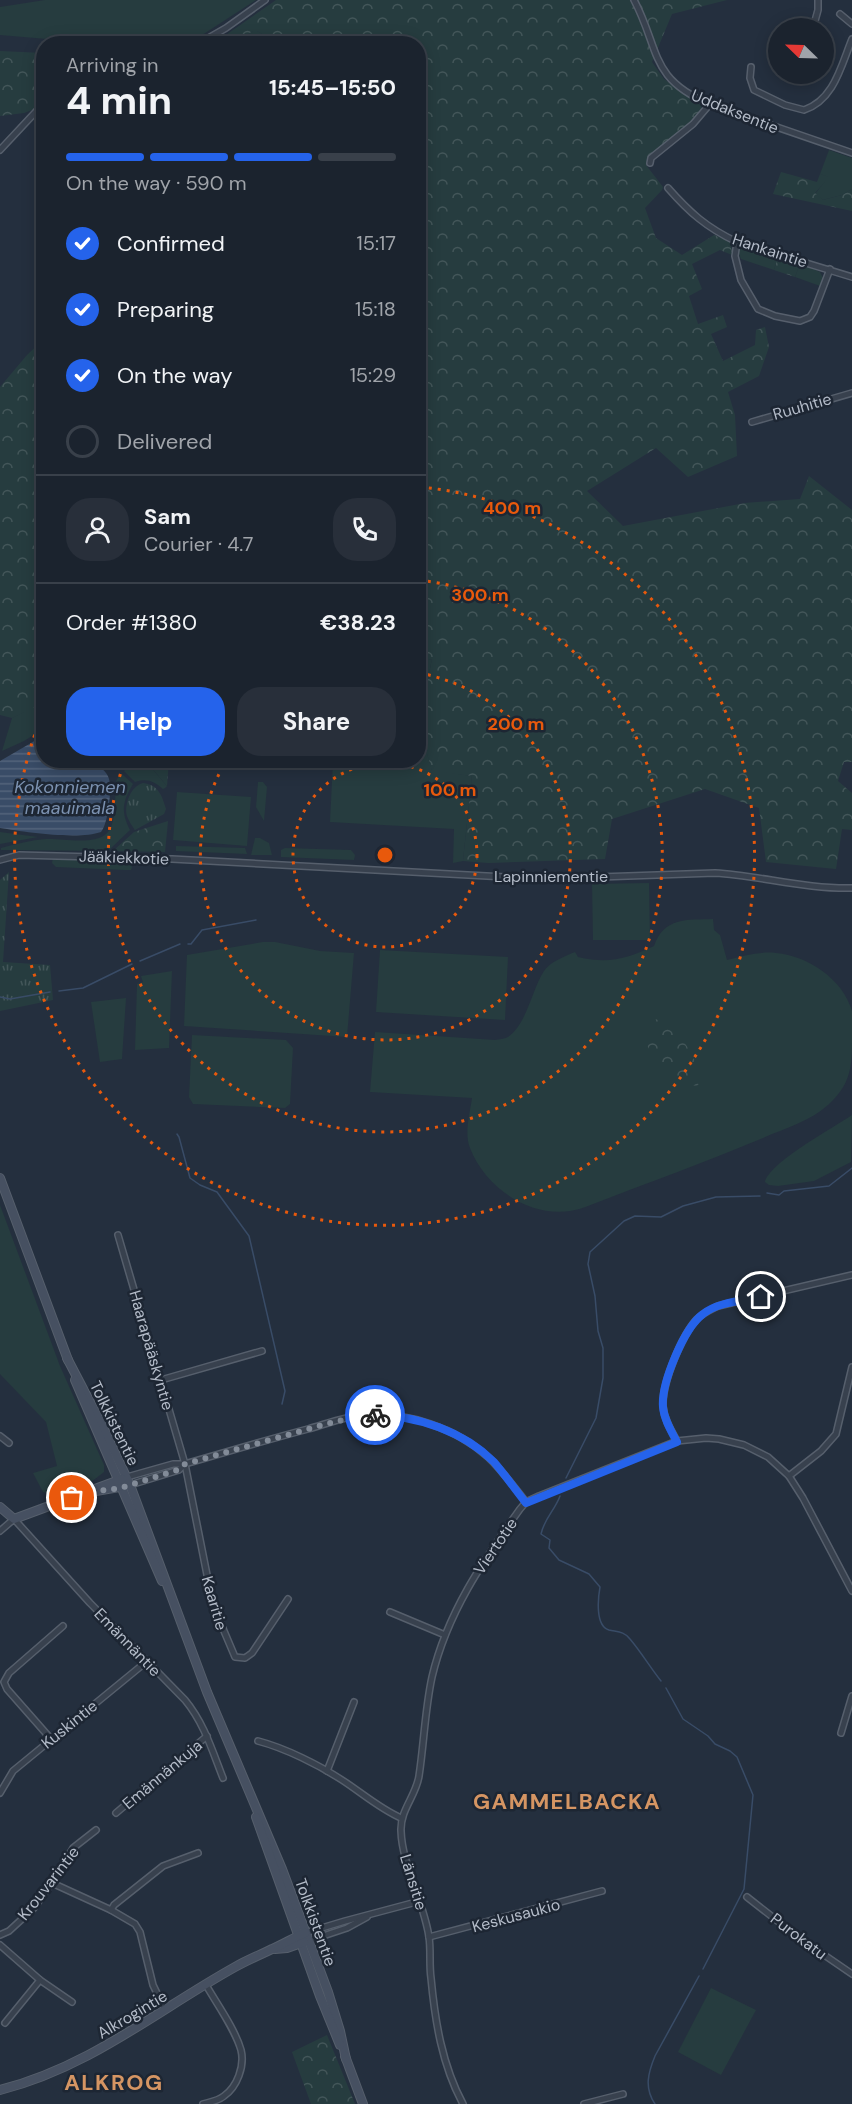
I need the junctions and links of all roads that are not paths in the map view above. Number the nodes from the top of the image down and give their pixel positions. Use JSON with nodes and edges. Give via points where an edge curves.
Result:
{"nodes":[{"id":1,"x":265,"y":0,"type":"edge"},
{"id":2,"x":634,"y":0,"type":"edge"},
{"id":3,"x":818,"y":0,"type":"edge"},
{"id":4,"x":840,"y":14,"type":"dead end"},
{"id":5,"x":816,"y":18,"type":"edge"},
{"id":6,"x":851,"y":25,"type":"edge"},
{"id":7,"x":212,"y":36,"type":"edge"},
{"id":8,"x":852,"y":39,"type":"edge"},
{"id":9,"x":751,"y":67,"type":"dead end"},
{"id":10,"x":711,"y":104,"type":"junction"},
{"id":11,"x":36,"y":112,"type":"edge"},
{"id":12,"x":0,"y":150,"type":"edge"},
{"id":13,"x":852,"y":153,"type":"edge"},
{"id":14,"x":650,"y":163,"type":"dead end"},
{"id":15,"x":668,"y":188,"type":"dead end"},
{"id":16,"x":737,"y":242,"type":"junction"},
{"id":17,"x":830,"y":269,"type":"junction"},
{"id":18,"x":852,"y":277,"type":"edge"},
{"id":19,"x":852,"y":393,"type":"edge"},
{"id":20,"x":752,"y":422,"type":"dead end"},
{"id":21,"x":0,"y":860,"type":"edge"},
{"id":22,"x":249,"y":862,"type":"joint"},
{"id":23,"x":852,"y":888,"type":"edge"},
{"id":24,"x":0,"y":1178,"type":"edge"},
{"id":25,"x":118,"y":1235,"type":"dead end"},
{"id":26,"x":852,"y":1275,"type":"edge"},
{"id":27,"x":262,"y":1351,"type":"dead end"},
{"id":28,"x":67,"y":1358,"type":"junction"},
{"id":29,"x":852,"y":1367,"type":"edge"},
{"id":30,"x":161,"y":1380,"type":"junction"},
{"id":31,"x":0,"y":1436,"type":"edge"},
{"id":32,"x":677,"y":1442,"type":"junction"},
{"id":33,"x":9,"y":1443,"type":"dead end"},
{"id":34,"x":185,"y":1464,"type":"junction"},
{"id":35,"x":789,"y":1476,"type":"junction"},
{"id":36,"x":128,"y":1481,"type":"junction"},
{"id":37,"x":119,"y":1484,"type":"junction"},
{"id":38,"x":526,"y":1503,"type":"junction"},
{"id":39,"x":0,"y":1507,"type":"edge"},
{"id":40,"x":14,"y":1519,"type":"junction"},
{"id":41,"x":0,"y":1531,"type":"edge"},
{"id":42,"x":852,"y":1591,"type":"edge"},
{"id":43,"x":288,"y":1599,"type":"dead end"},
{"id":44,"x":173,"y":1604,"type":"junction"},
{"id":45,"x":390,"y":1612,"type":"dead end"},
{"id":46,"x":63,"y":1626,"type":"dead end"},
{"id":47,"x":445,"y":1635,"type":"junction"},
{"id":48,"x":146,"y":1662,"type":"junction"},
{"id":49,"x":852,"y":1696,"type":"edge"},
{"id":50,"x":354,"y":1702,"type":"dead end"},
{"id":51,"x":841,"y":1733,"type":"dead end"},
{"id":52,"x":207,"y":1736,"type":"junction"},
{"id":53,"x":51,"y":1739,"type":"junction"},
{"id":54,"x":258,"y":1742,"type":"dead end"},
{"id":55,"x":327,"y":1771,"type":"junction"},
{"id":56,"x":223,"y":1778,"type":"dead end"},
{"id":57,"x":0,"y":1792,"type":"edge"},
{"id":58,"x":116,"y":1813,"type":"dead end"},
{"id":59,"x":401,"y":1818,"type":"junction"},
{"id":60,"x":96,"y":1830,"type":"dead end"},
{"id":61,"x":198,"y":1853,"type":"dead end"},
{"id":62,"x":52,"y":1883,"type":"junction"},
{"id":63,"x":602,"y":1891,"type":"dead end"},
{"id":64,"x":747,"y":1897,"type":"dead end"},
{"id":65,"x":420,"y":1901,"type":"junction"},
{"id":66,"x":111,"y":1910,"type":"junction"},
{"id":67,"x":0,"y":1935,"type":"edge"},
{"id":68,"x":429,"y":1937,"type":"junction"},
{"id":69,"x":303,"y":1938,"type":"junction"},
{"id":70,"x":0,"y":1945,"type":"edge"},
{"id":71,"x":852,"y":1974,"type":"edge"},
{"id":72,"x":40,"y":1980,"type":"junction"},
{"id":73,"x":206,"y":1985,"type":"junction"},
{"id":74,"x":72,"y":2002,"type":"dead end"},
{"id":75,"x":165,"y":2010,"type":"junction"},
{"id":76,"x":5,"y":2023,"type":"dead end"},
{"id":77,"x":0,"y":2090,"type":"edge"},
{"id":78,"x":623,"y":2094,"type":"dead end"},
{"id":79,"x":203,"y":2104,"type":"edge"},
{"id":80,"x":363,"y":2104,"type":"edge"},
{"id":81,"x":463,"y":2104,"type":"edge"},
{"id":82,"x":584,"y":2104,"type":"edge"}],
"edges":[{"from":1,"to":7,"type":"street"},
{"from":2,"to":10,"type":"street","name":"Uddaksentie","via":[[661,66],[672,81]]},
{"from":3,"to":5,"type":"street"},
{"from":4,"to":6,"type":"street"},
{"from":8,"to":9,"type":"street","via":[[831,90],[824,99],[804,110],[754,90]]},
{"from":10,"to":13,"type":"street","name":"Uddaksentie"},
{"from":10,"to":14,"type":"street"},
{"from":11,"to":12,"type":"street"},
{"from":15,"to":16,"type":"street","name":"Hankaintie","via":[[697,219]]},
{"from":16,"to":17,"type":"street","name":"Hankaintie"},
{"from":16,"to":17,"type":"street","via":[[735,256],[741,280],[758,309],[775,316],[800,321],[810,317]]},
{"from":17,"to":18,"type":"street","name":"Hankaintie"},
{"from":19,"to":20,"type":"street","name":"Ruuhitie"},
{"from":21,"to":22,"type":"street","name":"Jääkiekkotie","via":[[47,855]]},
{"from":22,"to":23,"type":"street","name":"Lapinniementie","via":[[541,879],[715,873]]},
{"from":24,"to":28,"type":"street","name":"Tolkkistentie"},
{"from":25,"to":30,"type":"street","name":"Haarapääskyntie"},
{"from":26,"to":32,"type":"street","via":[[718,1306],[703,1313],[676,1358],[663,1398],[667,1422]]},
{"from":27,"to":30,"type":"street"},
{"from":28,"to":36,"type":"street","name":"Tolkkistentie"},
{"from":28,"to":37,"type":"street","name":"Tolkkistentie"},
{"from":29,"to":35,"type":"street","via":[[836,1434]]},
{"from":30,"to":34,"type":"street","name":"Haarapääskyntie"},
{"from":31,"to":33,"type":"street"},
{"from":32,"to":35,"type":"street","name":"Viertotie","via":[[712,1438],[744,1445],[768,1457]]},
{"from":32,"to":38,"type":"street","name":"Viertotie"},
{"from":34,"to":36,"type":"street","via":[[173,1464]]},
{"from":34,"to":38,"type":"street","via":[[349,1418],[407,1418],[470,1443],[495,1464]]},
{"from":34,"to":43,"type":"street","name":"Kaaritie","via":[[213,1605],[235,1657],[245,1658],[252,1653]]},
{"from":35,"to":42,"type":"street","name":"Viertotie"},
{"from":36,"to":37,"type":"street"},
{"from":36,"to":44,"type":"street","name":"Tolkkistentie"},
{"from":37,"to":40,"type":"street","via":[[108,1483]]},
{"from":37,"to":44,"type":"street","name":"Tolkkistentie"},
{"from":38,"to":47,"type":"street","name":"Viertotie","via":[[477,1570]]},
{"from":39,"to":40,"type":"street"},
{"from":40,"to":41,"type":"street"},
{"from":40,"to":48,"type":"street","name":"Emännäntie"},
{"from":44,"to":69,"type":"street","name":"Tolkkistentie","via":[[282,1869]]},
{"from":45,"to":47,"type":"street"},
{"from":46,"to":53,"type":"street","via":[[9,1673],[4,1682]]},
{"from":47,"to":59,"type":"street","name":"Viertotie","via":[[429,1695],[418,1780]]},
{"from":48,"to":52,"type":"street","name":"Emännäntie","via":[[190,1707]]},
{"from":48,"to":53,"type":"street","name":"Kuskintie"},
{"from":49,"to":51,"type":"street"},
{"from":50,"to":55,"type":"street"},
{"from":52,"to":56,"type":"street","name":"Emännäntie"},
{"from":52,"to":58,"type":"street","name":"Emännänkuja"},
{"from":53,"to":57,"type":"street","name":"Kuskintie","via":[[13,1771]]},
{"from":54,"to":55,"type":"street"},
{"from":55,"to":59,"type":"street"},
{"from":59,"to":65,"type":"street","name":"Länsitie","via":[[400,1832]]},
{"from":60,"to":62,"type":"street","name":"Krouvarintie","via":[[73,1848]]},
{"from":61,"to":66,"type":"street","via":[[163,1866]]},
{"from":62,"to":66,"type":"street"},
{"from":62,"to":67,"type":"street","name":"Krouvarintie","via":[[34,1908]]},
{"from":63,"to":68,"type":"street","name":"Keskusaukio"},
{"from":64,"to":71,"type":"street","name":"Purokatu"},
{"from":65,"to":68,"type":"street","name":"Länsitie"},
{"from":65,"to":69,"type":"street","via":[[371,1915],[347,1928]]},
{"from":66,"to":75,"type":"street","via":[[138,1928],[153,1985]]},
{"from":68,"to":81,"type":"street","name":"Länsitie","via":[[443,2060]]},
{"from":69,"to":73,"type":"street","name":"Alkrogintie","via":[[287,1948],[273,1949]]},
{"from":69,"to":80,"type":"street","name":"Tolkkistentie","via":[[323,2005]]},
{"from":70,"to":72,"type":"street"},
{"from":72,"to":74,"type":"street"},
{"from":72,"to":76,"type":"street"},
{"from":73,"to":75,"type":"street","name":"Alkrogintie"},
{"from":73,"to":79,"type":"street","via":[[242,2056],[238,2076],[229,2092]]},
{"from":75,"to":77,"type":"street","name":"Alkrogintie","via":[[78,2061],[44,2077]]},
{"from":78,"to":82,"type":"street"}]}
